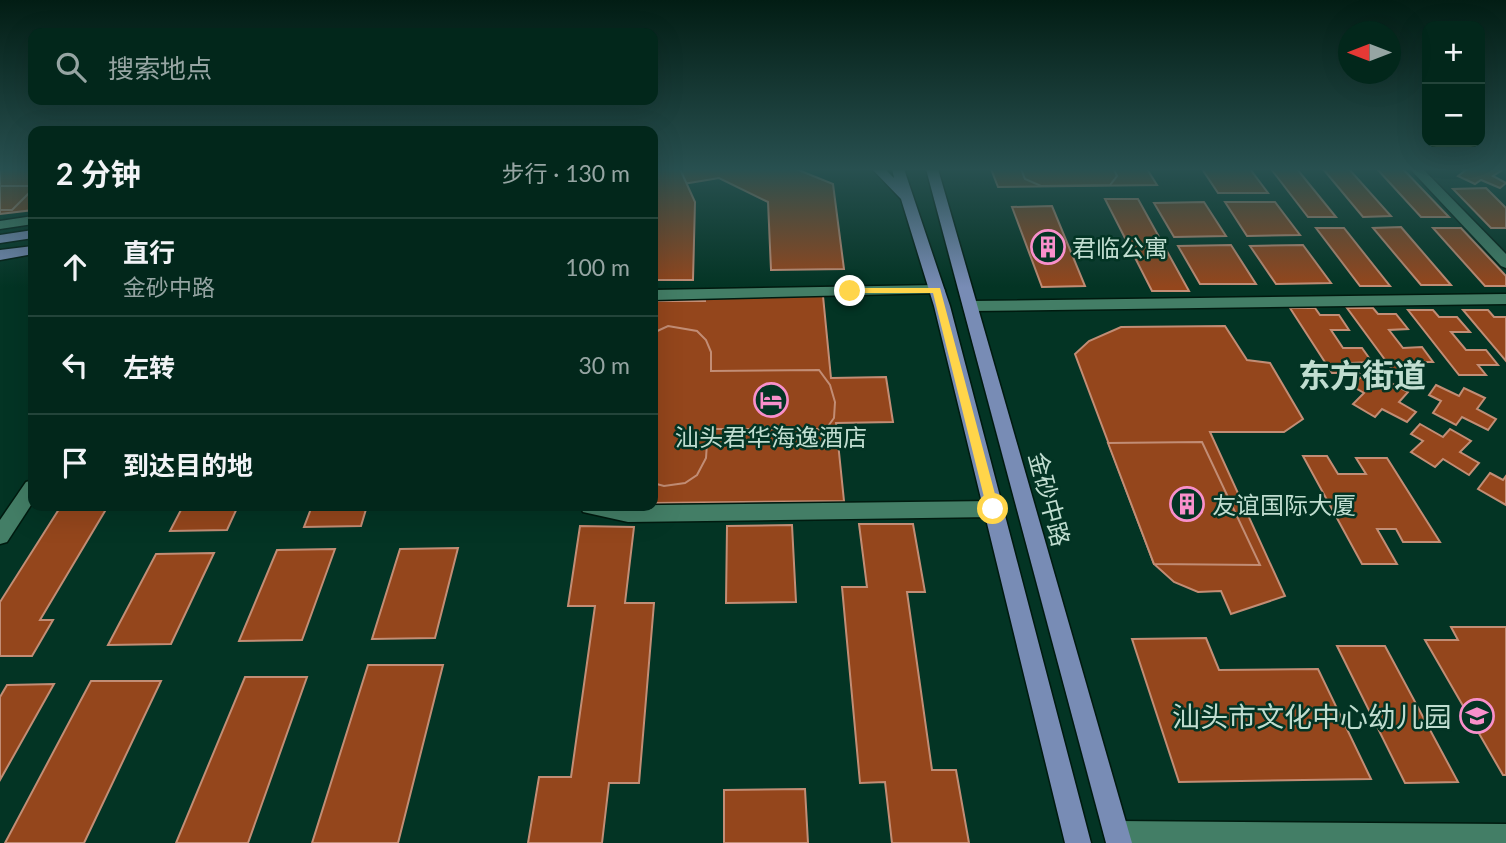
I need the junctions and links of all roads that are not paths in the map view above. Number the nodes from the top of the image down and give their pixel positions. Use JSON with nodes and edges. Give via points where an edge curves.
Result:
{"nodes":[{"id":1,"x":911,"y":208,"type":"edge"},
{"id":2,"x":945,"y":208,"type":"edge"},
{"id":3,"x":1454,"y":208,"type":"edge"},
{"id":4,"x":28,"y":221,"type":"edge"},
{"id":5,"x":0,"y":225,"type":"edge"},
{"id":6,"x":28,"y":235,"type":"edge"},
{"id":7,"x":0,"y":239,"type":"edge"},
{"id":8,"x":28,"y":251,"type":"edge"},
{"id":9,"x":0,"y":255,"type":"edge"},
{"id":10,"x":1506,"y":263,"type":"edge"},
{"id":11,"x":937,"y":290,"type":"junction"},
{"id":12,"x":658,"y":295,"type":"edge"},
{"id":13,"x":1506,"y":299,"type":"edge"},
{"id":14,"x":971,"y":306,"type":"junction"},
{"id":15,"x":28,"y":494,"type":"edge"},
{"id":16,"x":993,"y":509,"type":"junction"},
{"id":17,"x":614,"y":511,"type":"edge"},
{"id":18,"x":0,"y":536,"type":"edge"},
{"id":19,"x":1506,"y":836,"type":"edge"},
{"id":20,"x":1118,"y":838,"type":"edge"},
{"id":21,"x":1078,"y":843,"type":"edge"}],
"edges":[{"from":1,"to":11,"type":"main road"},
{"from":2,"to":14,"type":"main road","name":"金砂中路"},
{"from":3,"to":10,"type":"street"},
{"from":4,"to":5,"type":"street"},
{"from":6,"to":7,"type":"main road"},
{"from":8,"to":9,"type":"main road"},
{"from":11,"to":12,"type":"street"},
{"from":11,"to":16,"type":"main road"},
{"from":13,"to":14,"type":"street"},
{"from":14,"to":20,"type":"main road","name":"金砂中路"},
{"from":15,"to":18,"type":"street"},
{"from":16,"to":17,"type":"street"},
{"from":16,"to":21,"type":"main road"},
{"from":19,"to":20,"type":"street"}]}
